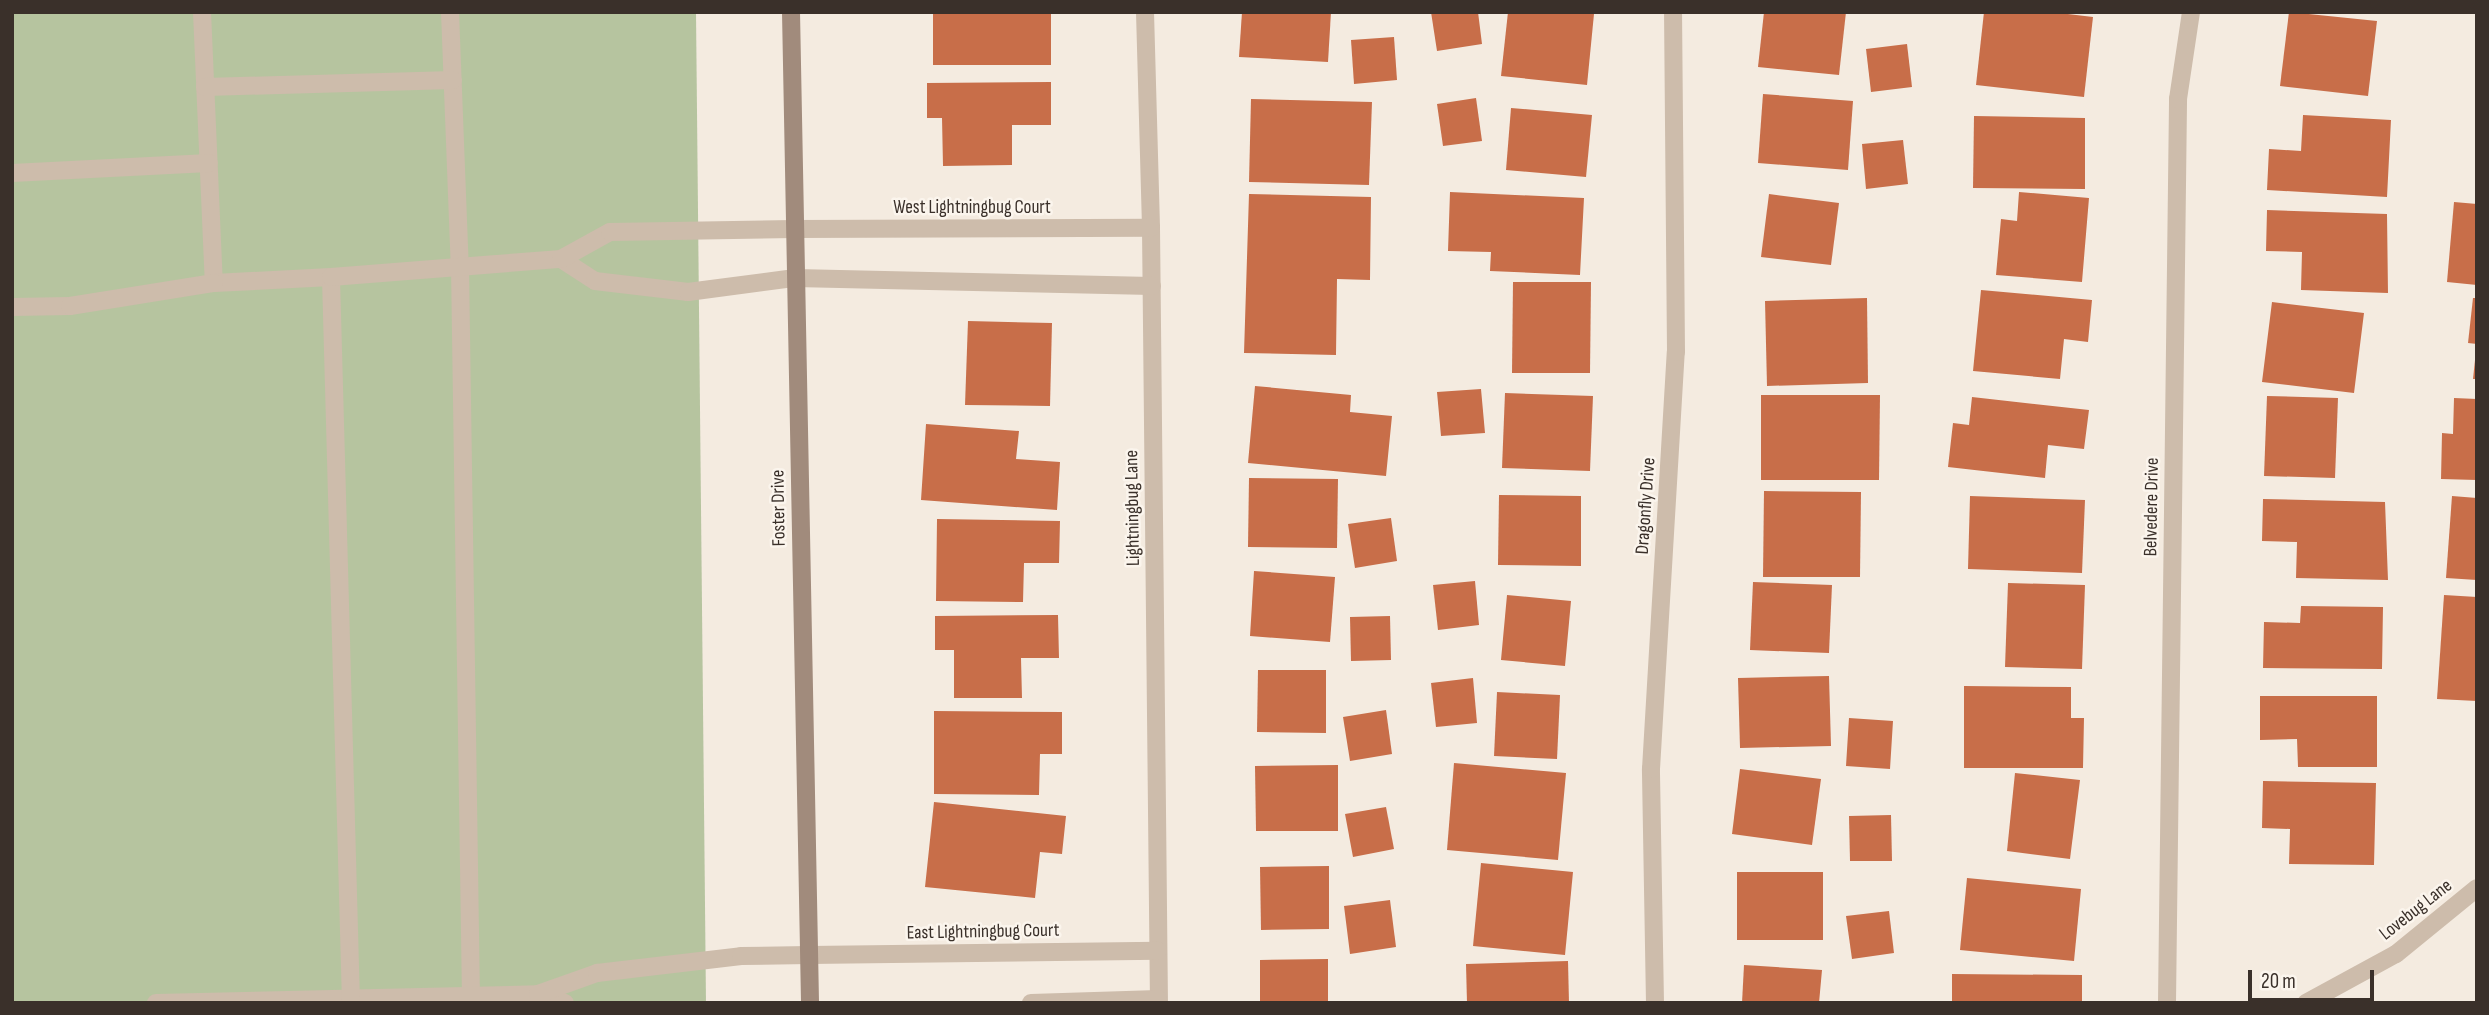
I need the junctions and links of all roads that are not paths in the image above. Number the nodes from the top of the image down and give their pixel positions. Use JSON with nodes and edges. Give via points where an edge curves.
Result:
{"nodes":[{"id":1,"x":202,"y":12,"type":"edge"},
{"id":2,"x":450,"y":12,"type":"edge"},
{"id":3,"x":791,"y":12,"type":"edge"},
{"id":4,"x":1145,"y":12,"type":"edge"},
{"id":5,"x":1672,"y":12,"type":"edge"},
{"id":6,"x":2191,"y":12,"type":"edge"},
{"id":7,"x":453,"y":80,"type":"junction"},
{"id":8,"x":205,"y":87,"type":"junction"},
{"id":9,"x":209,"y":163,"type":"junction"},
{"id":10,"x":12,"y":173,"type":"edge"},
{"id":11,"x":1151,"y":228,"type":"junction"},
{"id":12,"x":794,"y":229,"type":"junction"},
{"id":13,"x":561,"y":259,"type":"junction"},
{"id":14,"x":460,"y":267,"type":"junction"},
{"id":15,"x":331,"y":277,"type":"junction"},
{"id":16,"x":795,"y":278,"type":"junction"},
{"id":17,"x":214,"y":283,"type":"junction"},
{"id":18,"x":1152,"y":285,"type":"junction"},
{"id":19,"x":12,"y":307,"type":"edge"},
{"id":20,"x":2477,"y":888,"type":"edge"},
{"id":21,"x":1158,"y":951,"type":"junction"},
{"id":22,"x":809,"y":955,"type":"junction"},
{"id":23,"x":538,"y":994,"type":"junction"},
{"id":24,"x":471,"y":996,"type":"junction"},
{"id":25,"x":351,"y":1001,"type":"edge"},
{"id":26,"x":1158,"y":1001,"type":"edge"},
{"id":27,"x":156,"y":1003,"type":"edge"},
{"id":28,"x":565,"y":1003,"type":"edge"},
{"id":29,"x":810,"y":1003,"type":"edge"},
{"id":30,"x":1031,"y":1003,"type":"edge"},
{"id":31,"x":1654,"y":1003,"type":"edge"},
{"id":32,"x":2167,"y":1003,"type":"edge"},
{"id":33,"x":2306,"y":1003,"type":"edge"}],
"edges":[{"from":1,"to":8,"type":"street"},
{"from":2,"to":7,"type":"street"},
{"from":3,"to":12,"type":"street","name":"Foster Drive"},
{"from":4,"to":11,"type":"street","name":"Lightningbug Lane"},
{"from":5,"to":31,"type":"street","name":"Dragonfly Drive","via":[[1676,352],[1651,769]]},
{"from":6,"to":32,"type":"street","name":"Belvedere Drive","via":[[2178,112]]},
{"from":7,"to":8,"type":"street"},
{"from":7,"to":14,"type":"street"},
{"from":8,"to":9,"type":"street"},
{"from":9,"to":10,"type":"street"},
{"from":9,"to":17,"type":"street"},
{"from":11,"to":12,"type":"street","name":"West Lightningbug Court"},
{"from":11,"to":18,"type":"street","name":"Lightningbug Lane"},
{"from":12,"to":13,"type":"street","name":"West Lightningbug Court","via":[[610,232]]},
{"from":12,"to":16,"type":"street","name":"Foster Drive"},
{"from":13,"to":14,"type":"street"},
{"from":13,"to":16,"type":"street","via":[[595,281],[688,292]]},
{"from":14,"to":15,"type":"street"},
{"from":14,"to":24,"type":"street"},
{"from":15,"to":17,"type":"street"},
{"from":15,"to":25,"type":"street"},
{"from":16,"to":18,"type":"street"},
{"from":16,"to":22,"type":"street","name":"Foster Drive"},
{"from":17,"to":19,"type":"street","via":[[70,306]]},
{"from":18,"to":21,"type":"street","name":"Lightningbug Lane"},
{"from":20,"to":33,"type":"street","name":"Lovebug Lane","via":[[2396,954]]},
{"from":21,"to":22,"type":"street","name":"East Lightningbug Court"},
{"from":21,"to":26,"type":"street","name":"Lightningbug Lane"},
{"from":22,"to":23,"type":"street","name":"East Lightningbug Court","via":[[741,956],[597,973]]},
{"from":22,"to":29,"type":"street","name":"Foster Drive"},
{"from":23,"to":24,"type":"street"},
{"from":23,"to":28,"type":"street"},
{"from":24,"to":25,"type":"street"},
{"from":25,"to":27,"type":"street"},
{"from":26,"to":30,"type":"street"}]}
